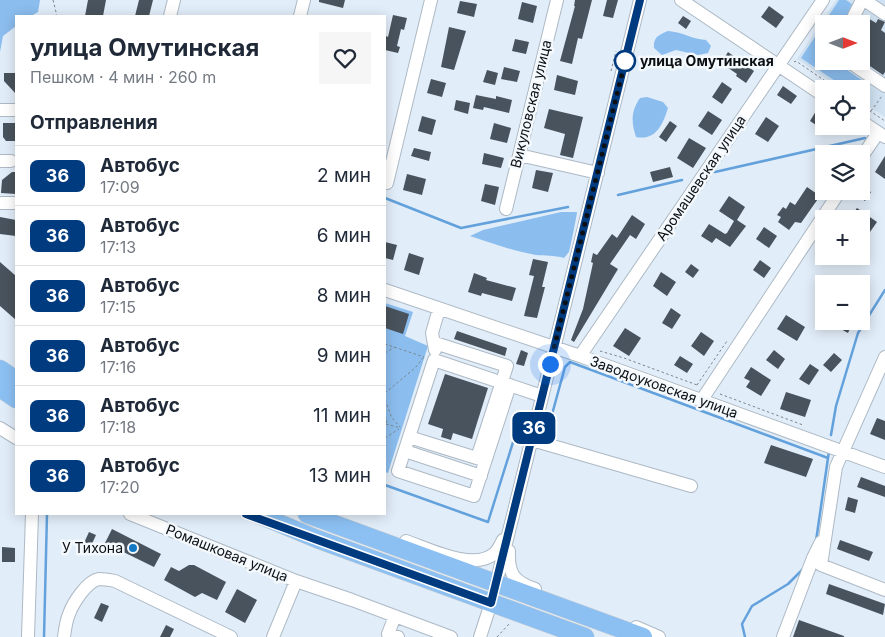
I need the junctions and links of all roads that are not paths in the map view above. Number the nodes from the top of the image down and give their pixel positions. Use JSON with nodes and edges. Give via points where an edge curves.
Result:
{"nodes":[{"id":1,"x":174,"y":0,"type":"edge"},
{"id":2,"x":304,"y":0,"type":"edge"},
{"id":3,"x":431,"y":0,"type":"edge"},
{"id":4,"x":557,"y":0,"type":"edge"},
{"id":5,"x":640,"y":0,"type":"edge"},
{"id":6,"x":681,"y":0,"type":"edge"},
{"id":7,"x":822,"y":0,"type":"edge"},
{"id":8,"x":863,"y":0,"type":"edge"},
{"id":9,"x":885,"y":14,"type":"edge"},
{"id":10,"x":170,"y":15,"type":"edge"},
{"id":11,"x":300,"y":15,"type":"edge"},
{"id":12,"x":855,"y":15,"type":"edge"},
{"id":13,"x":781,"y":61,"type":"junction"},
{"id":14,"x":861,"y":70,"type":"edge"},
{"id":15,"x":885,"y":86,"type":"edge"},
{"id":16,"x":815,"y":89,"type":"edge"},
{"id":17,"x":0,"y":110,"type":"edge"},
{"id":18,"x":15,"y":110,"type":"edge"},
{"id":19,"x":870,"y":127,"type":"edge"},
{"id":20,"x":882,"y":135,"type":"edge"},
{"id":21,"x":870,"y":148,"type":"edge"},
{"id":22,"x":519,"y":155,"type":"junction"},
{"id":23,"x":598,"y":174,"type":"junction"},
{"id":24,"x":387,"y":183,"type":"dead end"},
{"id":25,"x":834,"y":200,"type":"edge"},
{"id":26,"x":0,"y":203,"type":"edge"},
{"id":27,"x":15,"y":203,"type":"edge"},
{"id":28,"x":506,"y":209,"type":"dead end"},
{"id":29,"x":386,"y":290,"type":"edge"},
{"id":30,"x":439,"y":309,"type":"junction"},
{"id":31,"x":435,"y":343,"type":"junction"},
{"id":32,"x":555,"y":347,"type":"junction"},
{"id":33,"x":582,"y":352,"type":"junction"},
{"id":34,"x":885,"y":357,"type":"edge"},
{"id":35,"x":429,"y":359,"type":"junction"},
{"id":36,"x":0,"y":361,"type":"edge"},
{"id":37,"x":0,"y":369,"type":"edge"},
{"id":38,"x":15,"y":371,"type":"edge"},
{"id":39,"x":15,"y":379,"type":"edge"},
{"id":40,"x":506,"y":384,"type":"junction"},
{"id":41,"x":0,"y":388,"type":"edge"},
{"id":42,"x":542,"y":396,"type":"junction"},
{"id":43,"x":15,"y":398,"type":"edge"},
{"id":44,"x":701,"y":401,"type":"junction"},
{"id":45,"x":0,"y":428,"type":"edge"},
{"id":46,"x":403,"y":434,"type":"junction"},
{"id":47,"x":15,"y":437,"type":"edge"},
{"id":48,"x":532,"y":440,"type":"junction"},
{"id":49,"x":405,"y":451,"type":"junction"},
{"id":50,"x":842,"y":452,"type":"junction"},
{"id":51,"x":482,"y":460,"type":"junction"},
{"id":52,"x":885,"y":467,"type":"edge"},
{"id":53,"x":481,"y":476,"type":"junction"},
{"id":54,"x":691,"y":486,"type":"dead end"},
{"id":55,"x":32,"y":515,"type":"edge"},
{"id":56,"x":132,"y":515,"type":"edge"},
{"id":57,"x":259,"y":515,"type":"edge"},
{"id":58,"x":315,"y":517,"type":"edge"},
{"id":59,"x":510,"y":529,"type":"junction"},
{"id":60,"x":825,"y":535,"type":"junction"},
{"id":61,"x":296,"y":581,"type":"junction"},
{"id":62,"x":496,"y":584,"type":"junction"},
{"id":63,"x":885,"y":590,"type":"edge"},
{"id":64,"x":491,"y":603,"type":"junction"},
{"id":65,"x":394,"y":616,"type":"junction"},
{"id":66,"x":28,"y":637,"type":"edge"},
{"id":67,"x":64,"y":637,"type":"edge"},
{"id":68,"x":231,"y":637,"type":"edge"},
{"id":69,"x":273,"y":637,"type":"edge"},
{"id":70,"x":398,"y":637,"type":"edge"},
{"id":71,"x":451,"y":637,"type":"edge"},
{"id":72,"x":480,"y":637,"type":"edge"},
{"id":73,"x":584,"y":637,"type":"edge"},
{"id":74,"x":643,"y":637,"type":"edge"},
{"id":75,"x":659,"y":637,"type":"edge"},
{"id":76,"x":783,"y":637,"type":"edge"}],
"edges":[{"from":1,"to":10,"type":"street"},
{"from":2,"to":11,"type":"street"},
{"from":3,"to":24,"type":"street"},
{"from":4,"to":22,"type":"street","name":"Викуловская улица"},
{"from":5,"to":23,"type":"street"},
{"from":6,"to":13,"type":"street"},
{"from":7,"to":13,"type":"street","name":"Аромашевская улица"},
{"from":8,"to":9,"type":"street"},
{"from":8,"to":12,"type":"street"},
{"from":13,"to":16,"type":"street"},
{"from":13,"to":33,"type":"street","name":"Аромашевская улица"},
{"from":14,"to":15,"type":"street"},
{"from":17,"to":18,"type":"street"},
{"from":19,"to":20,"type":"street"},
{"from":20,"to":21,"type":"street"},
{"from":22,"to":23,"type":"street"},
{"from":22,"to":28,"type":"street","name":"Викуловская улица"},
{"from":23,"to":32,"type":"street"},
{"from":25,"to":44,"type":"street"},
{"from":26,"to":27,"type":"street"},
{"from":29,"to":30,"type":"street","name":"Заводоуковская улица"},
{"from":30,"to":31,"type":"street","via":[[432,333]]},
{"from":30,"to":32,"type":"street","name":"Заводоуковская улица"},
{"from":31,"to":35,"type":"street"},
{"from":31,"to":40,"type":"street","via":[[507,366]]},
{"from":32,"to":33,"type":"street","name":"Заводоуковская улица"},
{"from":32,"to":42,"type":"street"},
{"from":33,"to":44,"type":"street","name":"Заводоуковская улица"},
{"from":34,"to":50,"type":"street"},
{"from":35,"to":40,"type":"street"},
{"from":35,"to":46,"type":"street"},
{"from":36,"to":38,"type":"street"},
{"from":37,"to":39,"type":"highway"},
{"from":40,"to":42,"type":"street"},
{"from":40,"to":51,"type":"street"},
{"from":41,"to":43,"type":"highway"},
{"from":42,"to":48,"type":"street"},
{"from":44,"to":50,"type":"street","name":"Заводоуковская улица"},
{"from":45,"to":47,"type":"street"},
{"from":46,"to":49,"type":"street"},
{"from":46,"to":51,"type":"street"},
{"from":48,"to":54,"type":"street"},
{"from":48,"to":59,"type":"street"},
{"from":49,"to":53,"type":"street"},
{"from":49,"to":53,"type":"street","via":[[398,471],[474,496]]},
{"from":50,"to":52,"type":"street","name":"Заводоуковская улица"},
{"from":50,"to":60,"type":"street","via":[[836,467]]},
{"from":51,"to":53,"type":"street"},
{"from":55,"to":66,"type":"street"},
{"from":56,"to":61,"type":"street","name":"Ромашковая улица"},
{"from":57,"to":64,"type":"highway"},
{"from":58,"to":59,"type":"street","via":[[360,525],[470,561],[496,553]]},
{"from":58,"to":62,"type":"highway"},
{"from":59,"to":62,"type":"street"},
{"from":59,"to":75,"type":"street","via":[[510,569],[519,582]]},
{"from":60,"to":63,"type":"street","via":[[821,566]]},
{"from":60,"to":76,"type":"street"},
{"from":61,"to":65,"type":"street","name":"Ромашковая улица"},
{"from":61,"to":69,"type":"street","name":"Ромашковая улица"},
{"from":62,"to":64,"type":"highway"},
{"from":62,"to":74,"type":"highway"},
{"from":64,"to":72,"type":"street"},
{"from":64,"to":73,"type":"highway"},
{"from":65,"to":70,"type":"street","via":[[388,634]]},
{"from":65,"to":71,"type":"street","name":"Ромашковая улица"},
{"from":67,"to":68,"type":"street","via":[[72,608],[86,588],[98,579],[115,582]]}]}
